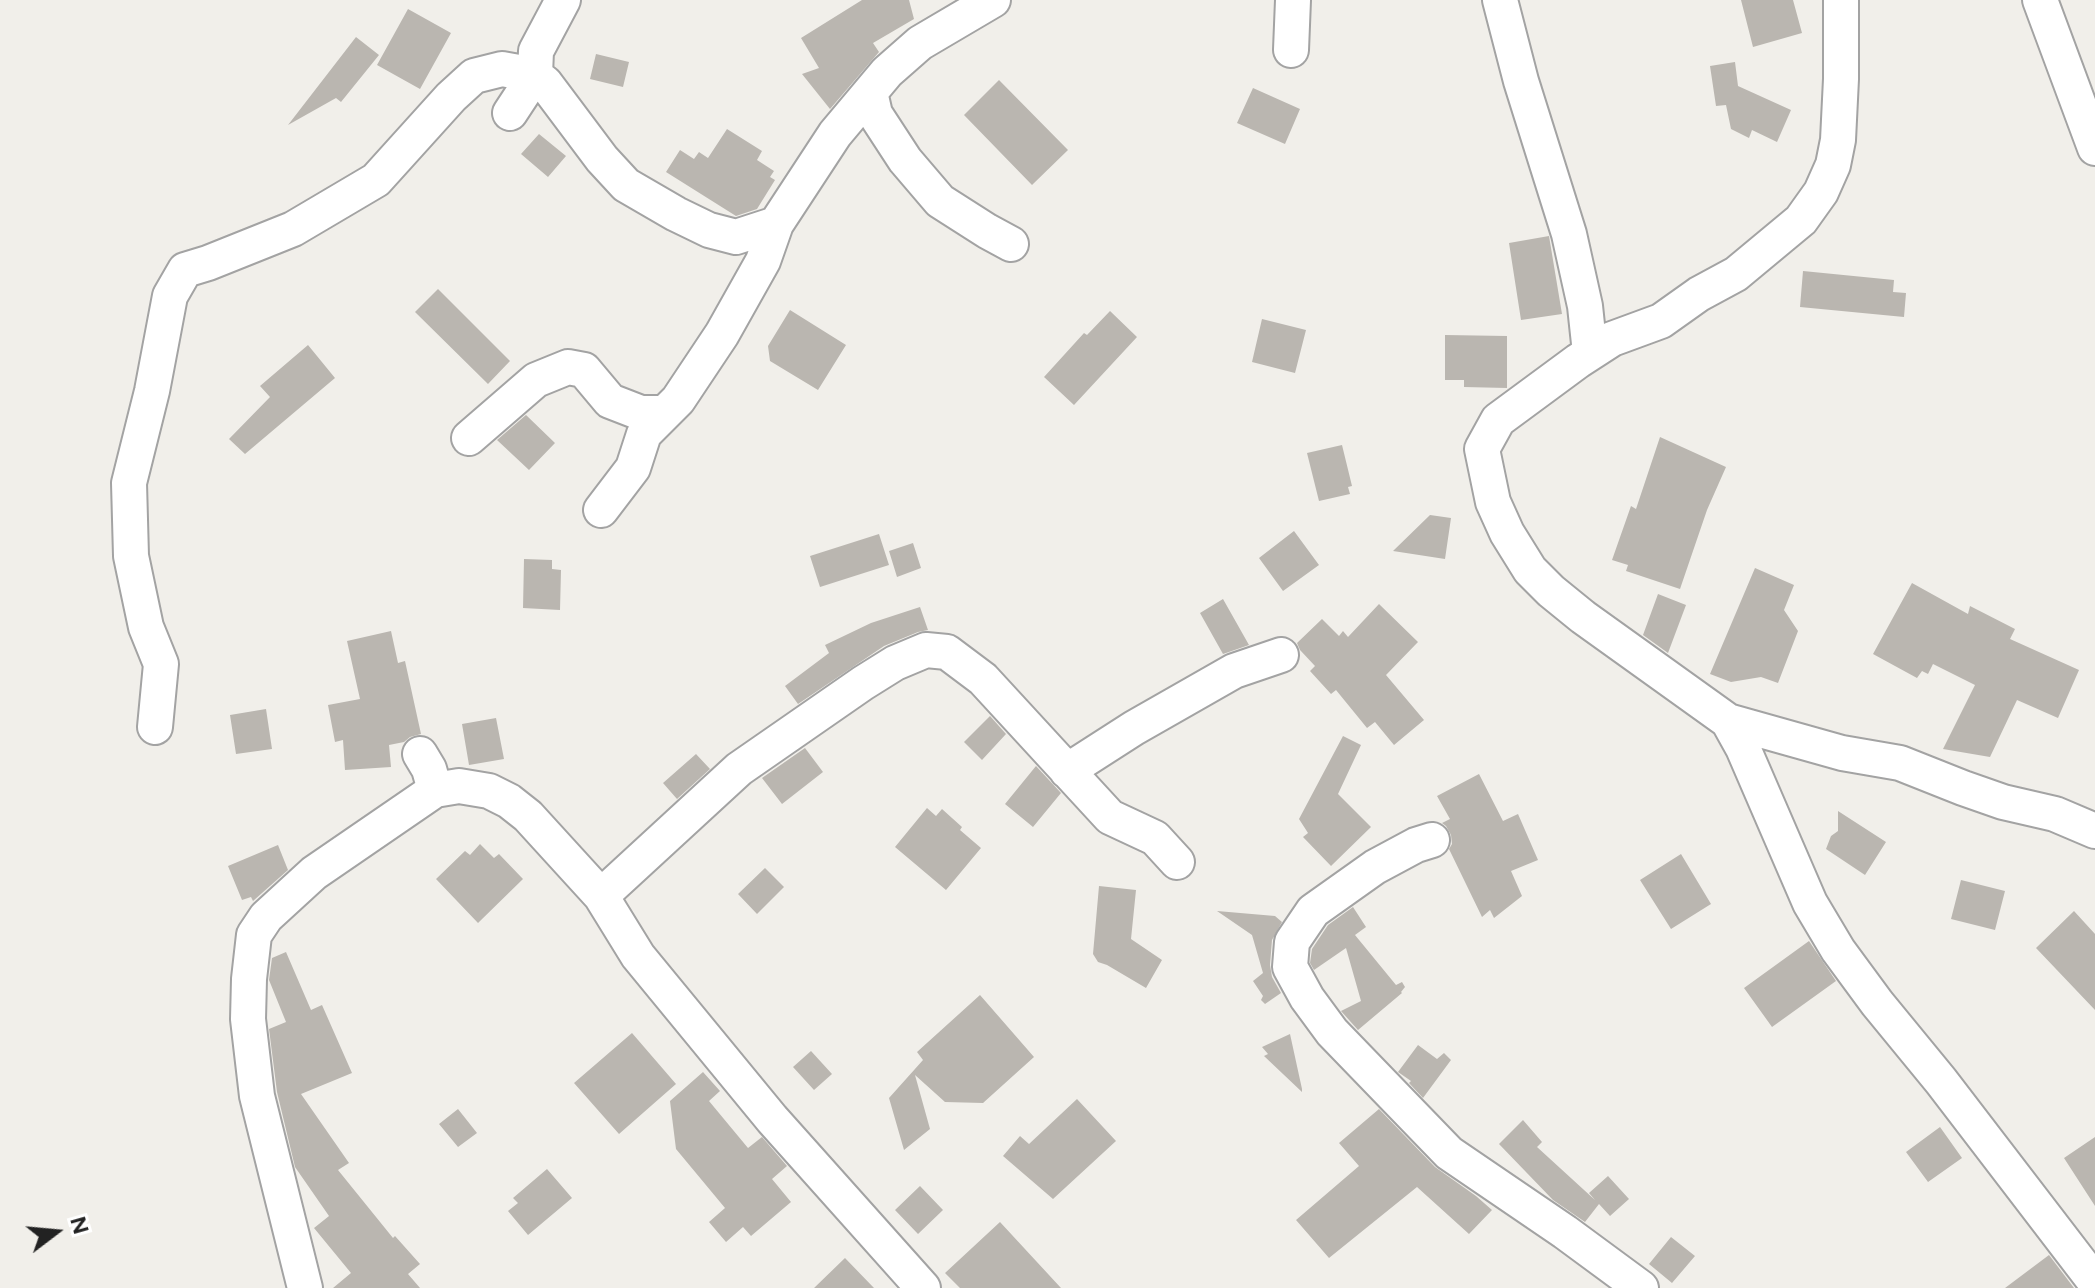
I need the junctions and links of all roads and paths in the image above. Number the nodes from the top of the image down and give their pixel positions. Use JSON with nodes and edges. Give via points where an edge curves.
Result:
{"nodes":[{"id":1,"x":563,"y":0,"type":"edge"},
{"id":2,"x":993,"y":0,"type":"edge"},
{"id":3,"x":1293,"y":0,"type":"edge"},
{"id":4,"x":1500,"y":0,"type":"edge"},
{"id":5,"x":1841,"y":0,"type":"edge"},
{"id":6,"x":2040,"y":0,"type":"edge"},
{"id":7,"x":1291,"y":50,"type":"dead end"},
{"id":8,"x":535,"y":75,"type":"junction"},
{"id":9,"x":870,"y":92,"type":"junction"},
{"id":10,"x":510,"y":113,"type":"dead end"},
{"id":11,"x":2095,"y":148,"type":"edge"},
{"id":12,"x":776,"y":224,"type":"junction"},
{"id":13,"x":1011,"y":244,"type":"dead end"},
{"id":14,"x":1590,"y":353,"type":"junction"},
{"id":15,"x":664,"y":413,"type":"junction"},
{"id":16,"x":469,"y":438,"type":"dead end"},
{"id":17,"x":601,"y":510,"type":"dead end"},
{"id":18,"x":1281,"y":655,"type":"dead end"},
{"id":19,"x":1728,"y":721,"type":"junction"},
{"id":20,"x":155,"y":727,"type":"dead end"},
{"id":21,"x":420,"y":754,"type":"dead end"},
{"id":22,"x":1067,"y":771,"type":"junction"},
{"id":23,"x":435,"y":790,"type":"junction"},
{"id":24,"x":2095,"y":831,"type":"edge"},
{"id":25,"x":1432,"y":840,"type":"dead end"},
{"id":26,"x":1177,"y":862,"type":"dead end"},
{"id":27,"x":601,"y":896,"type":"junction"},
{"id":28,"x":2095,"y":1282,"type":"edge"},
{"id":29,"x":305,"y":1288,"type":"edge"},
{"id":30,"x":923,"y":1288,"type":"edge"},
{"id":31,"x":1641,"y":1288,"type":"edge"}],
"edges":[{"from":1,"to":8,"type":"street","via":[[536,51]]},
{"from":2,"to":9,"type":"street","via":[[920,43]]},
{"from":3,"to":7,"type":"street"},
{"from":4,"to":14,"type":"street","via":[[1572,246]]},
{"from":5,"to":14,"type":"street","via":[[1838,140],[1821,192],[1801,220],[1736,274],[1661,321]]},
{"from":6,"to":11,"type":"street"},
{"from":8,"to":10,"type":"street"},
{"from":8,"to":12,"type":"street","via":[[626,185],[709,230],[736,237]]},
{"from":8,"to":20,"type":"street","via":[[502,69],[474,76],[376,180],[293,229],[185,270],[170,296],[129,483],[131,556],[146,627],[161,664]]},
{"from":9,"to":12,"type":"street","via":[[835,134]]},
{"from":9,"to":13,"type":"street","via":[[875,114],[940,201]]},
{"from":12,"to":15,"type":"street","via":[[763,261],[722,334]]},
{"from":14,"to":19,"type":"street","via":[[1498,420],[1482,449],[1493,502],[1530,570],[1551,591]]},
{"from":15,"to":16,"type":"street","via":[[641,413],[610,401],[584,370],[568,367],[536,380]]},
{"from":15,"to":17,"type":"street","via":[[644,434],[633,468]]},
{"from":18,"to":22,"type":"street","via":[[1234,671]]},
{"from":19,"to":24,"type":"street","via":[[1842,753],[1900,763]]},
{"from":19,"to":28,"type":"street","via":[[1810,903],[1838,950]]},
{"from":21,"to":23,"type":"street"},
{"from":22,"to":26,"type":"street","via":[[1110,817],[1155,838]]},
{"from":22,"to":27,"type":"street","via":[[983,679],[947,652],[926,650],[863,683],[739,769]]},
{"from":23,"to":27,"type":"street","via":[[459,786],[509,801]]},
{"from":23,"to":29,"type":"street","via":[[314,873],[254,935],[248,1019],[257,1096]]},
{"from":25,"to":31,"type":"street","via":[[1375,867],[1313,911],[1292,942],[1290,967],[1332,1032],[1449,1153]]},
{"from":27,"to":30,"type":"street","via":[[638,956],[772,1119]]}]}
